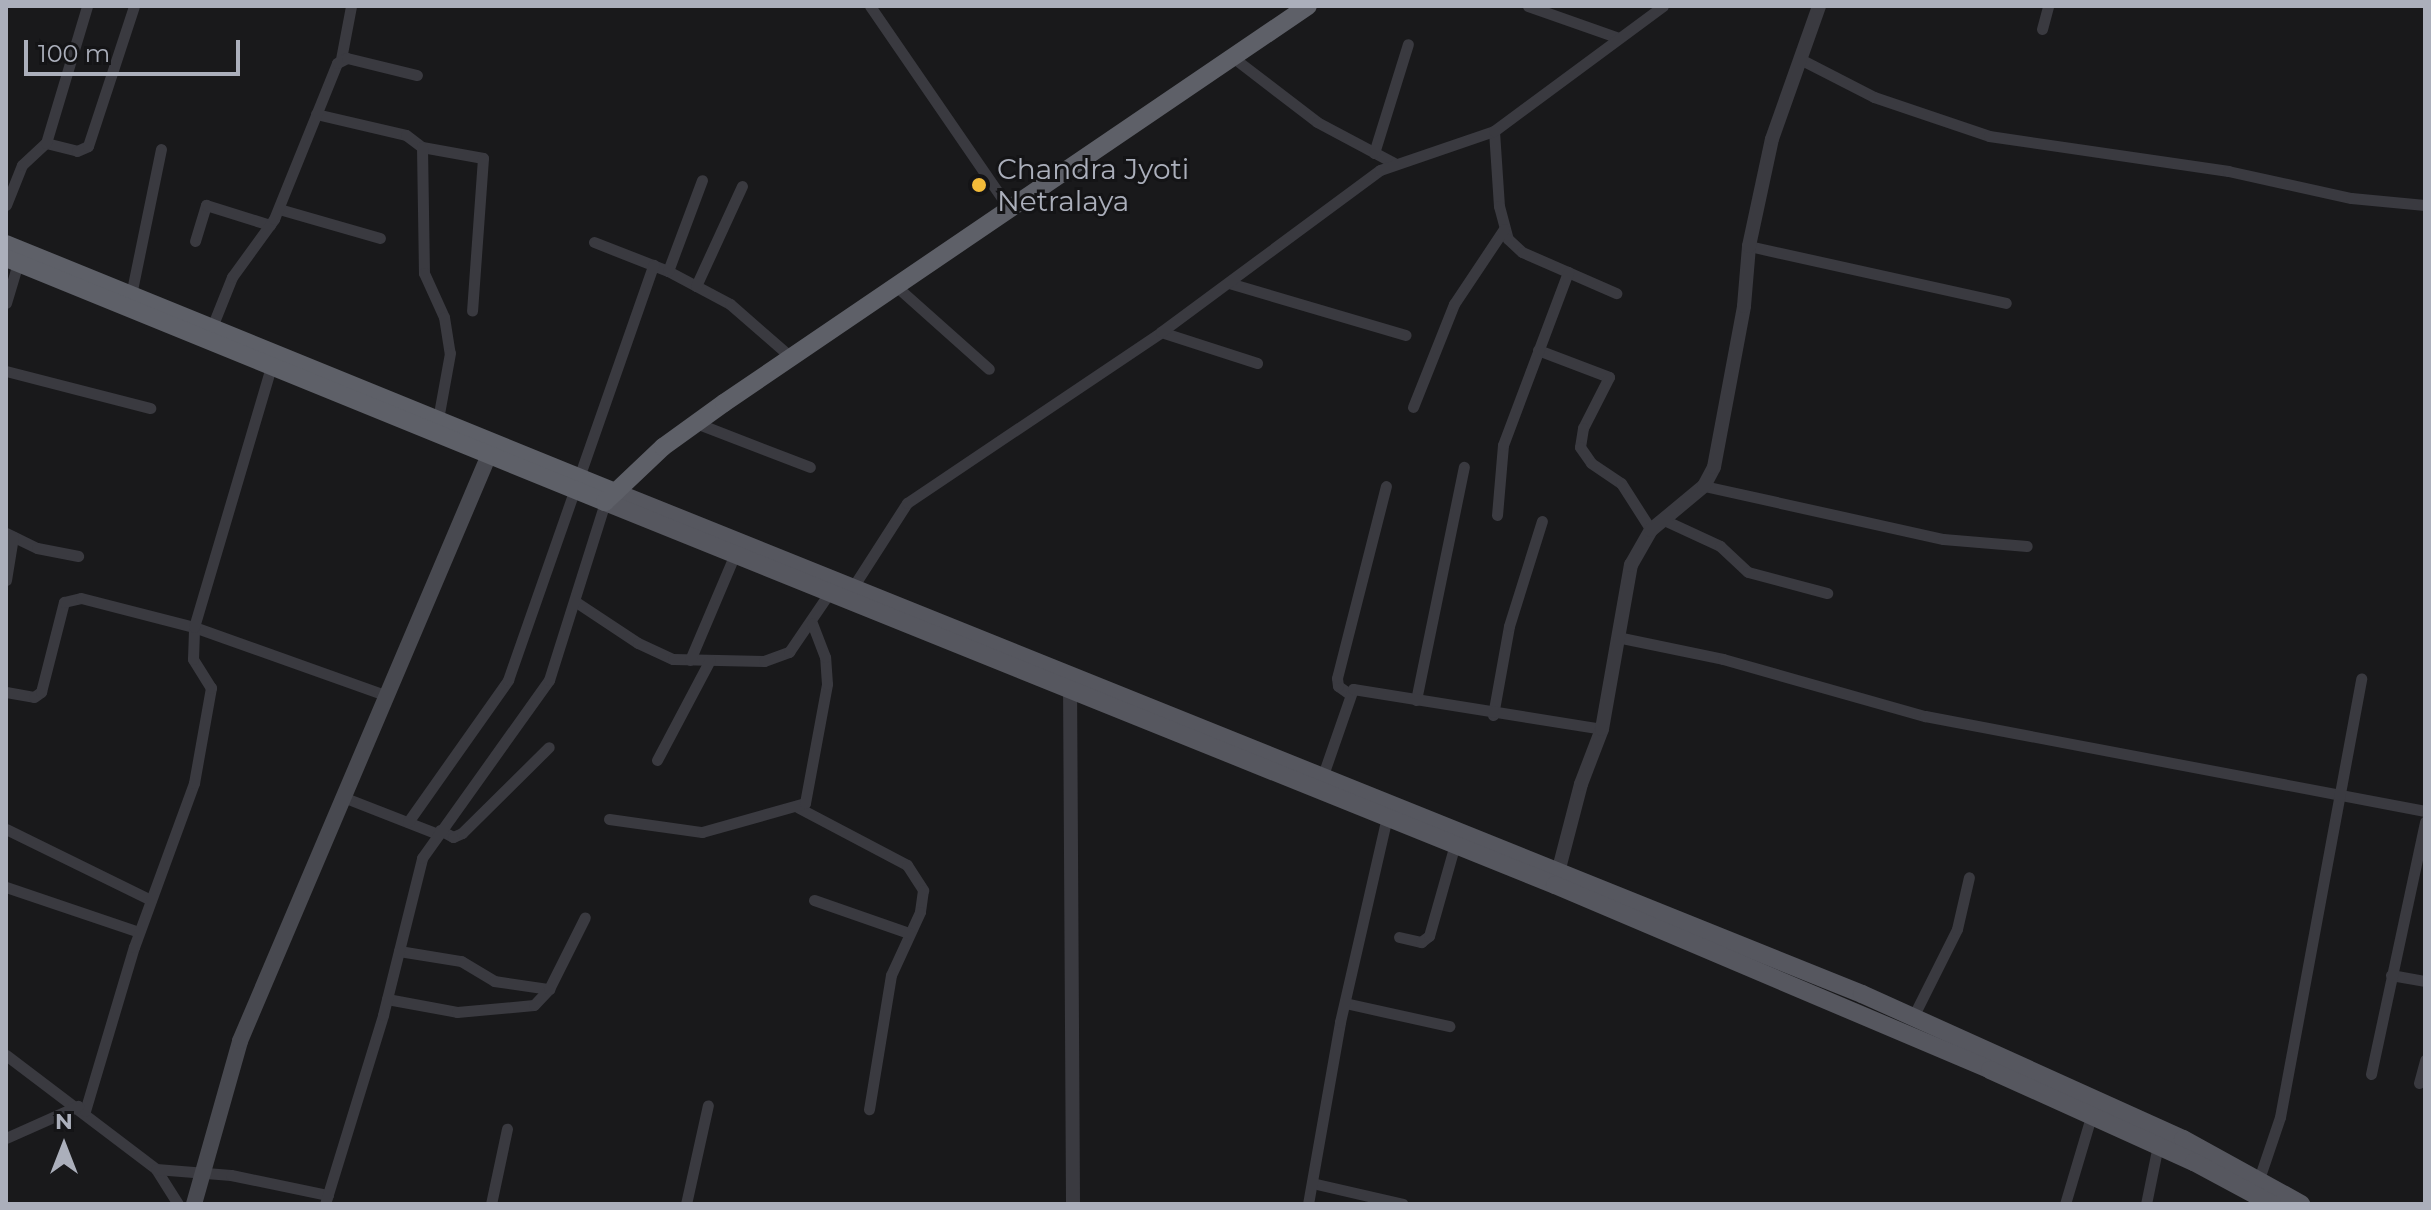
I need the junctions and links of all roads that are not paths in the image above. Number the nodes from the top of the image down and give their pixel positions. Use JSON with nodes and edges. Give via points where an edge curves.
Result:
{"nodes":[{"id":1,"x":87,"y":6,"type":"edge"},
{"id":2,"x":134,"y":6,"type":"edge"},
{"id":3,"x":351,"y":6,"type":"edge"},
{"id":4,"x":870,"y":6,"type":"edge"},
{"id":5,"x":1308,"y":6,"type":"edge"},
{"id":6,"x":1528,"y":6,"type":"edge"},
{"id":7,"x":1663,"y":6,"type":"edge"},
{"id":8,"x":1819,"y":6,"type":"edge"},
{"id":9,"x":2048,"y":6,"type":"edge"},
{"id":10,"x":2042,"y":29,"type":"dead end"},
{"id":11,"x":1619,"y":38,"type":"junction"},
{"id":12,"x":1408,"y":44,"type":"dead end"},
{"id":13,"x":341,"y":59,"type":"junction"},
{"id":14,"x":1235,"y":59,"type":"junction"},
{"id":15,"x":1800,"y":59,"type":"junction"},
{"id":16,"x":417,"y":75,"type":"dead end"},
{"id":17,"x":316,"y":114,"type":"junction"},
{"id":18,"x":1494,"y":131,"type":"junction"},
{"id":19,"x":46,"y":143,"type":"junction"},
{"id":20,"x":422,"y":147,"type":"junction"},
{"id":21,"x":161,"y":149,"type":"dead end"},
{"id":22,"x":1374,"y":153,"type":"junction"},
{"id":23,"x":1394,"y":163,"type":"junction"},
{"id":24,"x":702,"y":180,"type":"dead end"},
{"id":25,"x":742,"y":186,"type":"dead end"},
{"id":26,"x":6,"y":205,"type":"edge"},
{"id":27,"x":2425,"y":205,"type":"edge"},
{"id":28,"x":279,"y":209,"type":"junction"},
{"id":29,"x":1010,"y":210,"type":"junction"},
{"id":30,"x":270,"y":225,"type":"junction"},
{"id":31,"x":1504,"y":229,"type":"junction"},
{"id":32,"x":380,"y":238,"type":"dead end"},
{"id":33,"x":195,"y":241,"type":"dead end"},
{"id":34,"x":594,"y":242,"type":"dead end"},
{"id":35,"x":6,"y":244,"type":"edge"},
{"id":36,"x":1749,"y":246,"type":"junction"},
{"id":37,"x":12,"y":261,"type":"edge"},
{"id":38,"x":653,"y":265,"type":"junction"},
{"id":39,"x":668,"y":271,"type":"junction"},
{"id":40,"x":1568,"y":272,"type":"junction"},
{"id":41,"x":1229,"y":283,"type":"junction"},
{"id":42,"x":696,"y":286,"type":"junction"},
{"id":43,"x":897,"y":287,"type":"junction"},
{"id":44,"x":1616,"y":293,"type":"dead end"},
{"id":45,"x":131,"y":295,"type":"junction"},
{"id":46,"x":6,"y":303,"type":"edge"},
{"id":47,"x":2006,"y":303,"type":"dead end"},
{"id":48,"x":472,"y":311,"type":"dead end"},
{"id":49,"x":212,"y":327,"type":"junction"},
{"id":50,"x":1161,"y":332,"type":"junction"},
{"id":51,"x":1406,"y":335,"type":"dead end"},
{"id":52,"x":1538,"y":350,"type":"junction"},
{"id":53,"x":792,"y":358,"type":"junction"},
{"id":54,"x":274,"y":359,"type":"junction"},
{"id":55,"x":1257,"y":363,"type":"dead end"},
{"id":56,"x":989,"y":369,"type":"dead end"},
{"id":57,"x":6,"y":371,"type":"edge"},
{"id":58,"x":1413,"y":407,"type":"dead end"},
{"id":59,"x":150,"y":408,"type":"dead end"},
{"id":60,"x":438,"y":419,"type":"junction"},
{"id":61,"x":696,"y":423,"type":"junction"},
{"id":62,"x":489,"y":455,"type":"junction"},
{"id":63,"x":810,"y":467,"type":"dead end"},
{"id":64,"x":1464,"y":467,"type":"dead end"},
{"id":65,"x":574,"y":483,"type":"junction"},
{"id":66,"x":1386,"y":486,"type":"dead end"},
{"id":67,"x":1704,"y":486,"type":"junction"},
{"id":68,"x":610,"y":497,"type":"junction"},
{"id":69,"x":1497,"y":515,"type":"dead end"},
{"id":70,"x":1664,"y":520,"type":"junction"},
{"id":71,"x":1542,"y":521,"type":"dead end"},
{"id":72,"x":1651,"y":530,"type":"junction"},
{"id":73,"x":10,"y":535,"type":"edge"},
{"id":74,"x":2027,"y":546,"type":"dead end"},
{"id":75,"x":735,"y":554,"type":"junction"},
{"id":76,"x":78,"y":556,"type":"dead end"},
{"id":77,"x":6,"y":580,"type":"edge"},
{"id":78,"x":853,"y":587,"type":"junction"},
{"id":79,"x":830,"y":592,"type":"junction"},
{"id":80,"x":1827,"y":593,"type":"dead end"},
{"id":81,"x":576,"y":602,"type":"junction"},
{"id":82,"x":812,"y":623,"type":"junction"},
{"id":83,"x":194,"y":627,"type":"junction"},
{"id":84,"x":1617,"y":637,"type":"junction"},
{"id":85,"x":690,"y":660,"type":"junction"},
{"id":86,"x":710,"y":660,"type":"junction"},
{"id":87,"x":2361,"y":678,"type":"dead end"},
{"id":88,"x":1070,"y":682,"type":"junction"},
{"id":89,"x":6,"y":692,"type":"edge"},
{"id":90,"x":1348,"y":693,"type":"junction"},
{"id":91,"x":385,"y":695,"type":"junction"},
{"id":92,"x":1416,"y":700,"type":"junction"},
{"id":93,"x":1493,"y":715,"type":"junction"},
{"id":94,"x":1602,"y":729,"type":"junction"},
{"id":95,"x":549,"y":747,"type":"dead end"},
{"id":96,"x":657,"y":760,"type":"dead end"},
{"id":97,"x":1323,"y":775,"type":"junction"},
{"id":98,"x":2337,"y":791,"type":"junction"},
{"id":99,"x":343,"y":797,"type":"junction"},
{"id":100,"x":799,"y":808,"type":"junction"},
{"id":101,"x":2425,"y":811,"type":"edge"},
{"id":102,"x":1387,"y":817,"type":"junction"},
{"id":103,"x":609,"y":819,"type":"dead end"},
{"id":104,"x":408,"y":822,"type":"junction"},
{"id":105,"x":2425,"y":822,"type":"edge"},
{"id":106,"x":6,"y":829,"type":"edge"},
{"id":107,"x":439,"y":832,"type":"junction"},
{"id":108,"x":1455,"y":844,"type":"junction"},
{"id":109,"x":1557,"y":876,"type":"junction"},
{"id":110,"x":1969,"y":877,"type":"dead end"},
{"id":111,"x":6,"y":887,"type":"edge"},
{"id":112,"x":151,"y":900,"type":"junction"},
{"id":113,"x":814,"y":900,"type":"dead end"},
{"id":114,"x":585,"y":917,"type":"dead end"},
{"id":115,"x":139,"y":932,"type":"junction"},
{"id":116,"x":909,"y":933,"type":"junction"},
{"id":117,"x":1399,"y":937,"type":"dead end"},
{"id":118,"x":399,"y":951,"type":"junction"},
{"id":119,"x":2391,"y":975,"type":"junction"},
{"id":120,"x":2425,"y":981,"type":"edge"},
{"id":121,"x":549,"y":989,"type":"junction"},
{"id":122,"x":387,"y":999,"type":"junction"},
{"id":123,"x":1345,"y":1003,"type":"junction"},
{"id":124,"x":1913,"y":1017,"type":"junction"},
{"id":125,"x":1449,"y":1026,"type":"dead end"},
{"id":126,"x":6,"y":1055,"type":"edge"},
{"id":127,"x":2425,"y":1060,"type":"edge"},
{"id":128,"x":2371,"y":1074,"type":"dead end"},
{"id":129,"x":2419,"y":1083,"type":"dead end"},
{"id":130,"x":708,"y":1105,"type":"dead end"},
{"id":131,"x":82,"y":1108,"type":"junction"},
{"id":132,"x":869,"y":1109,"type":"dead end"},
{"id":133,"x":2091,"y":1117,"type":"junction"},
{"id":134,"x":507,"y":1129,"type":"dead end"},
{"id":135,"x":6,"y":1138,"type":"edge"},
{"id":136,"x":2158,"y":1145,"type":"junction"},
{"id":137,"x":156,"y":1169,"type":"junction"},
{"id":138,"x":200,"y":1171,"type":"junction"},
{"id":139,"x":2259,"y":1179,"type":"junction"},
{"id":140,"x":1312,"y":1183,"type":"junction"},
{"id":141,"x":326,"y":1200,"type":"edge"},
{"id":142,"x":178,"y":1204,"type":"edge"},
{"id":143,"x":194,"y":1204,"type":"edge"},
{"id":144,"x":491,"y":1204,"type":"edge"},
{"id":145,"x":686,"y":1204,"type":"edge"},
{"id":146,"x":1073,"y":1204,"type":"edge"},
{"id":147,"x":1308,"y":1204,"type":"edge"},
{"id":148,"x":1403,"y":1204,"type":"edge"},
{"id":149,"x":2065,"y":1204,"type":"edge"},
{"id":150,"x":2146,"y":1204,"type":"edge"},
{"id":151,"x":2272,"y":1204,"type":"edge"},
{"id":152,"x":2301,"y":1204,"type":"edge"}],
"edges":[{"from":1,"to":19,"type":"street"},
{"from":2,"to":19,"type":"street","via":[[88,146],[77,151]]},
{"from":3,"to":13,"type":"street"},
{"from":4,"to":29,"type":"street"},
{"from":5,"to":14,"type":"highway"},
{"from":6,"to":11,"type":"street"},
{"from":7,"to":11,"type":"street"},
{"from":8,"to":15,"type":"street"},
{"from":9,"to":10,"type":"street"},
{"from":11,"to":18,"type":"street"},
{"from":12,"to":22,"type":"street"},
{"from":13,"to":16,"type":"street"},
{"from":13,"to":17,"type":"street"},
{"from":14,"to":22,"type":"street","via":[[1317,122]]},
{"from":14,"to":29,"type":"highway","via":[[1147,113]]},
{"from":15,"to":27,"type":"street","via":[[1874,97],[1989,136],[2228,171],[2351,198]]},
{"from":15,"to":36,"type":"street","via":[[1772,139]]},
{"from":17,"to":20,"type":"street","via":[[406,135]]},
{"from":17,"to":28,"type":"street"},
{"from":18,"to":23,"type":"street"},
{"from":18,"to":31,"type":"street"},
{"from":19,"to":26,"type":"street","via":[[22,165]]},
{"from":20,"to":48,"type":"street","via":[[478,155],[486,164]]},
{"from":20,"to":60,"type":"street","via":[[424,273],[444,317],[450,353]]},
{"from":21,"to":45,"type":"street"},
{"from":22,"to":23,"type":"street"},
{"from":23,"to":41,"type":"street"},
{"from":24,"to":39,"type":"street"},
{"from":25,"to":42,"type":"street"},
{"from":28,"to":30,"type":"street"},
{"from":28,"to":32,"type":"street"},
{"from":29,"to":43,"type":"highway"},
{"from":30,"to":33,"type":"street","via":[[206,205]]},
{"from":30,"to":49,"type":"street","via":[[232,277]]},
{"from":31,"to":40,"type":"street","via":[[1522,252]]},
{"from":31,"to":58,"type":"street","via":[[1454,304]]},
{"from":34,"to":38,"type":"street"},
{"from":35,"to":45,"type":"highway"},
{"from":36,"to":47,"type":"street"},
{"from":36,"to":67,"type":"street","via":[[1744,306],[1717,452]]},
{"from":37,"to":46,"type":"street"},
{"from":37,"to":54,"type":"highway"},
{"from":38,"to":39,"type":"street"},
{"from":38,"to":65,"type":"street"},
{"from":39,"to":42,"type":"street"},
{"from":40,"to":44,"type":"street"},
{"from":40,"to":52,"type":"street"},
{"from":41,"to":50,"type":"street"},
{"from":41,"to":51,"type":"street"},
{"from":42,"to":53,"type":"street","via":[[749,317]]},
{"from":43,"to":53,"type":"highway"},
{"from":43,"to":56,"type":"street"},
{"from":45,"to":49,"type":"highway"},
{"from":49,"to":54,"type":"highway"},
{"from":50,"to":55,"type":"street"},
{"from":50,"to":78,"type":"street","via":[[907,503]]},
{"from":52,"to":69,"type":"street","via":[[1503,445]]},
{"from":52,"to":72,"type":"street","via":[[1609,377],[1583,428],[1580,447],[1591,463],[1621,483]]},
{"from":53,"to":61,"type":"highway"},
{"from":54,"to":60,"type":"highway"},
{"from":54,"to":62,"type":"highway"},
{"from":54,"to":83,"type":"street"},
{"from":57,"to":59,"type":"street"},
{"from":60,"to":65,"type":"highway"},
{"from":61,"to":63,"type":"street"},
{"from":61,"to":68,"type":"highway"},
{"from":62,"to":65,"type":"highway"},
{"from":62,"to":91,"type":"main road"},
{"from":64,"to":92,"type":"street"},
{"from":65,"to":68,"type":"highway"},
{"from":65,"to":104,"type":"street","via":[[508,680]]},
{"from":66,"to":90,"type":"street","via":[[1337,678]]},
{"from":67,"to":70,"type":"street"},
{"from":67,"to":74,"type":"street","via":[[1943,539]]},
{"from":68,"to":75,"type":"main road"},
{"from":68,"to":78,"type":"main road"},
{"from":68,"to":81,"type":"street"},
{"from":70,"to":72,"type":"street"},
{"from":70,"to":80,"type":"street","via":[[1720,546],[1748,572]]},
{"from":71,"to":93,"type":"street","via":[[1509,626]]},
{"from":72,"to":84,"type":"street","via":[[1631,565]]},
{"from":73,"to":76,"type":"street","via":[[37,548]]},
{"from":73,"to":77,"type":"street"},
{"from":75,"to":79,"type":"main road"},
{"from":75,"to":85,"type":"street"},
{"from":78,"to":88,"type":"main road"},
{"from":79,"to":82,"type":"street"},
{"from":79,"to":88,"type":"main road"},
{"from":81,"to":85,"type":"street","via":[[638,643],[673,659]]},
{"from":81,"to":107,"type":"street","via":[[549,680]]},
{"from":82,"to":86,"type":"street","via":[[779,659]]},
{"from":82,"to":100,"type":"street","via":[[825,657],[827,684],[806,798]]},
{"from":83,"to":89,"type":"street","via":[[70,599],[62,611],[41,692],[34,697]]},
{"from":83,"to":91,"type":"street"},
{"from":83,"to":112,"type":"street","via":[[193,659],[210,679],[211,696],[188,806]]},
{"from":84,"to":94,"type":"street"},
{"from":84,"to":98,"type":"street","via":[[1723,659],[1972,726]]},
{"from":85,"to":86,"type":"street"},
{"from":86,"to":96,"type":"street"},
{"from":87,"to":98,"type":"street"},
{"from":88,"to":97,"type":"main road"},
{"from":88,"to":102,"type":"main road"},
{"from":88,"to":146,"type":"street"},
{"from":90,"to":92,"type":"street","via":[[1359,689]]},
{"from":90,"to":97,"type":"street"},
{"from":91,"to":99,"type":"main road"},
{"from":92,"to":93,"type":"street"},
{"from":93,"to":94,"type":"street"},
{"from":94,"to":109,"type":"street"},
{"from":95,"to":107,"type":"street","via":[[462,833],[453,837]]},
{"from":97,"to":109,"type":"main road"},
{"from":98,"to":101,"type":"street"},
{"from":98,"to":139,"type":"street","via":[[2280,1117]]},
{"from":99,"to":104,"type":"street"},
{"from":99,"to":138,"type":"main road","via":[[240,1041]]},
{"from":100,"to":103,"type":"street","via":[[702,832]]},
{"from":100,"to":116,"type":"street","via":[[913,870],[923,890]]},
{"from":102,"to":108,"type":"main road"},
{"from":102,"to":123,"type":"street"},
{"from":104,"to":107,"type":"street"},
{"from":105,"to":119,"type":"street"},
{"from":106,"to":112,"type":"street"},
{"from":107,"to":118,"type":"street","via":[[422,858]]},
{"from":108,"to":109,"type":"main road"},
{"from":108,"to":117,"type":"street","via":[[1429,936],[1421,942]]},
{"from":109,"to":124,"type":"main road"},
{"from":109,"to":133,"type":"main road"},
{"from":110,"to":124,"type":"street","via":[[1957,929]]},
{"from":111,"to":115,"type":"street"},
{"from":112,"to":115,"type":"street"},
{"from":113,"to":116,"type":"street"},
{"from":114,"to":121,"type":"street"},
{"from":115,"to":131,"type":"street"},
{"from":116,"to":132,"type":"street","via":[[891,975]]},
{"from":118,"to":121,"type":"street","via":[[455,959],[494,981]]},
{"from":118,"to":122,"type":"street"},
{"from":119,"to":120,"type":"street"},
{"from":119,"to":128,"type":"street"},
{"from":121,"to":122,"type":"street","via":[[534,1005],[472,1012]]},
{"from":122,"to":141,"type":"street"},
{"from":123,"to":125,"type":"street"},
{"from":123,"to":140,"type":"street"},
{"from":124,"to":139,"type":"main road"},
{"from":126,"to":131,"type":"street"},
{"from":127,"to":129,"type":"street"},
{"from":130,"to":145,"type":"street"},
{"from":131,"to":135,"type":"street"},
{"from":131,"to":137,"type":"street"},
{"from":133,"to":136,"type":"main road"},
{"from":133,"to":149,"type":"street"},
{"from":134,"to":144,"type":"street"},
{"from":136,"to":150,"type":"street"},
{"from":136,"to":151,"type":"main road"},
{"from":137,"to":138,"type":"street"},
{"from":137,"to":142,"type":"street"},
{"from":138,"to":141,"type":"street"},
{"from":138,"to":143,"type":"main road"},
{"from":139,"to":152,"type":"main road"},
{"from":140,"to":147,"type":"street"},
{"from":140,"to":148,"type":"street"}]}
